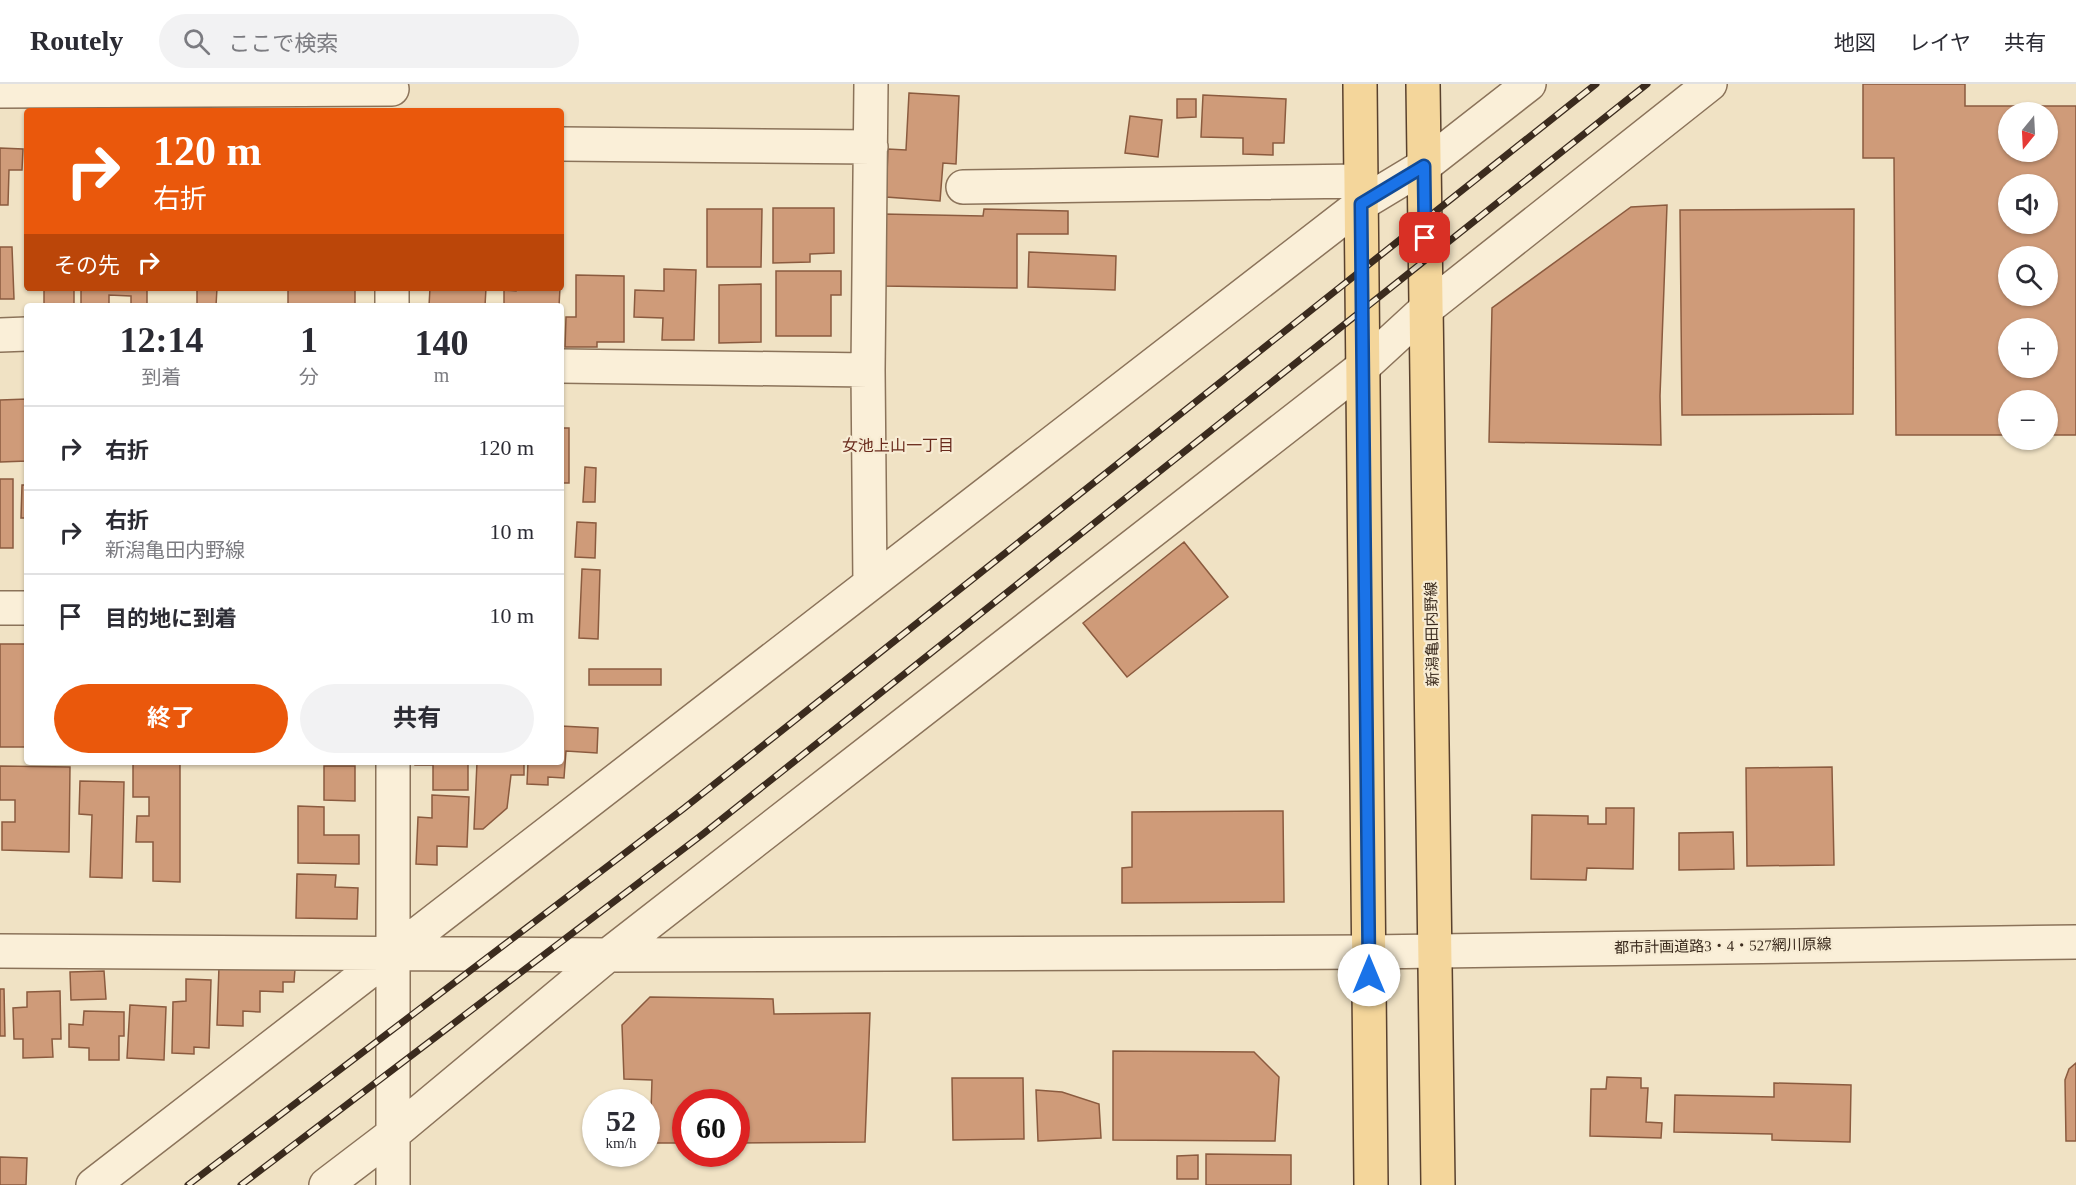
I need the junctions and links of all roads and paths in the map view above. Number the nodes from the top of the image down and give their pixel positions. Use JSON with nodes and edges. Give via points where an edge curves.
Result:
{"nodes":[{"id":1,"x":871,"y":84,"type":"edge"},
{"id":2,"x":1360,"y":84,"type":"edge"},
{"id":3,"x":1423,"y":84,"type":"edge"},
{"id":4,"x":1529,"y":84,"type":"edge"},
{"id":5,"x":1710,"y":84,"type":"edge"},
{"id":6,"x":0,"y":91,"type":"edge"},
{"id":7,"x":392,"y":95,"type":"edge"},
{"id":8,"x":564,"y":144,"type":"edge"},
{"id":9,"x":871,"y":147,"type":"junction"},
{"id":10,"x":1424,"y":166,"type":"junction"},
{"id":11,"x":963,"y":187,"type":"dead end"},
{"id":12,"x":1361,"y":193,"type":"junction"},
{"id":13,"x":1426,"y":309,"type":"junction"},
{"id":14,"x":24,"y":334,"type":"edge"},
{"id":15,"x":0,"y":335,"type":"edge"},
{"id":16,"x":564,"y":366,"type":"edge"},
{"id":17,"x":1364,"y":366,"type":"junction"},
{"id":18,"x":868,"y":370,"type":"junction"},
{"id":19,"x":870,"y":584,"type":"junction"},
{"id":20,"x":0,"y":608,"type":"edge"},
{"id":21,"x":24,"y":608,"type":"edge"},
{"id":22,"x":393,"y":765,"type":"edge"},
{"id":23,"x":2076,"y":942,"type":"edge"},
{"id":24,"x":1436,"y":950,"type":"junction"},
{"id":25,"x":0,"y":951,"type":"edge"},
{"id":26,"x":1369,"y":951,"type":"junction"},
{"id":27,"x":393,"y":954,"type":"junction"},
{"id":28,"x":608,"y":955,"type":"junction"},
{"id":29,"x":393,"y":1134,"type":"junction"},
{"id":30,"x":93,"y":1185,"type":"edge"},
{"id":31,"x":326,"y":1185,"type":"edge"},
{"id":32,"x":393,"y":1185,"type":"edge"},
{"id":33,"x":1371,"y":1185,"type":"edge"},
{"id":34,"x":1438,"y":1185,"type":"edge"}],
"edges":[{"from":1,"to":9,"type":"street"},
{"from":2,"to":12,"type":"main road"},
{"from":3,"to":10,"type":"main road","name":"新潟亀田内野線"},
{"from":4,"to":10,"type":"street"},
{"from":5,"to":13,"type":"street"},
{"from":6,"to":7,"type":"street"},
{"from":8,"to":9,"type":"street"},
{"from":9,"to":18,"type":"street"},
{"from":10,"to":12,"type":"street"},
{"from":10,"to":13,"type":"main road","name":"新潟亀田内野線"},
{"from":11,"to":12,"type":"street"},
{"from":12,"to":17,"type":"main road"},
{"from":12,"to":19,"type":"street"},
{"from":13,"to":17,"type":"street"},
{"from":13,"to":24,"type":"main road","name":"新潟亀田内野線"},
{"from":14,"to":15,"type":"street"},
{"from":16,"to":18,"type":"street"},
{"from":17,"to":26,"type":"main road"},
{"from":17,"to":28,"type":"street"},
{"from":18,"to":19,"type":"street"},
{"from":19,"to":27,"type":"street"},
{"from":20,"to":21,"type":"street"},
{"from":22,"to":27,"type":"street"},
{"from":23,"to":24,"type":"street","name":"都市計画道路3・4・527網川原線"},
{"from":24,"to":26,"type":"street","name":"都市計画道路3・4・527網川原線"},
{"from":24,"to":34,"type":"main road","name":"新潟亀田内野線"},
{"from":25,"to":27,"type":"street","name":"都市計画道路3・4・527網川原線"},
{"from":26,"to":28,"type":"street","name":"都市計画道路3・4・527網川原線"},
{"from":26,"to":33,"type":"main road"},
{"from":27,"to":28,"type":"street","name":"都市計画道路3・4・527網川原線"},
{"from":27,"to":29,"type":"street"},
{"from":27,"to":30,"type":"street"},
{"from":28,"to":29,"type":"street"},
{"from":29,"to":31,"type":"street"},
{"from":29,"to":32,"type":"street"}]}
